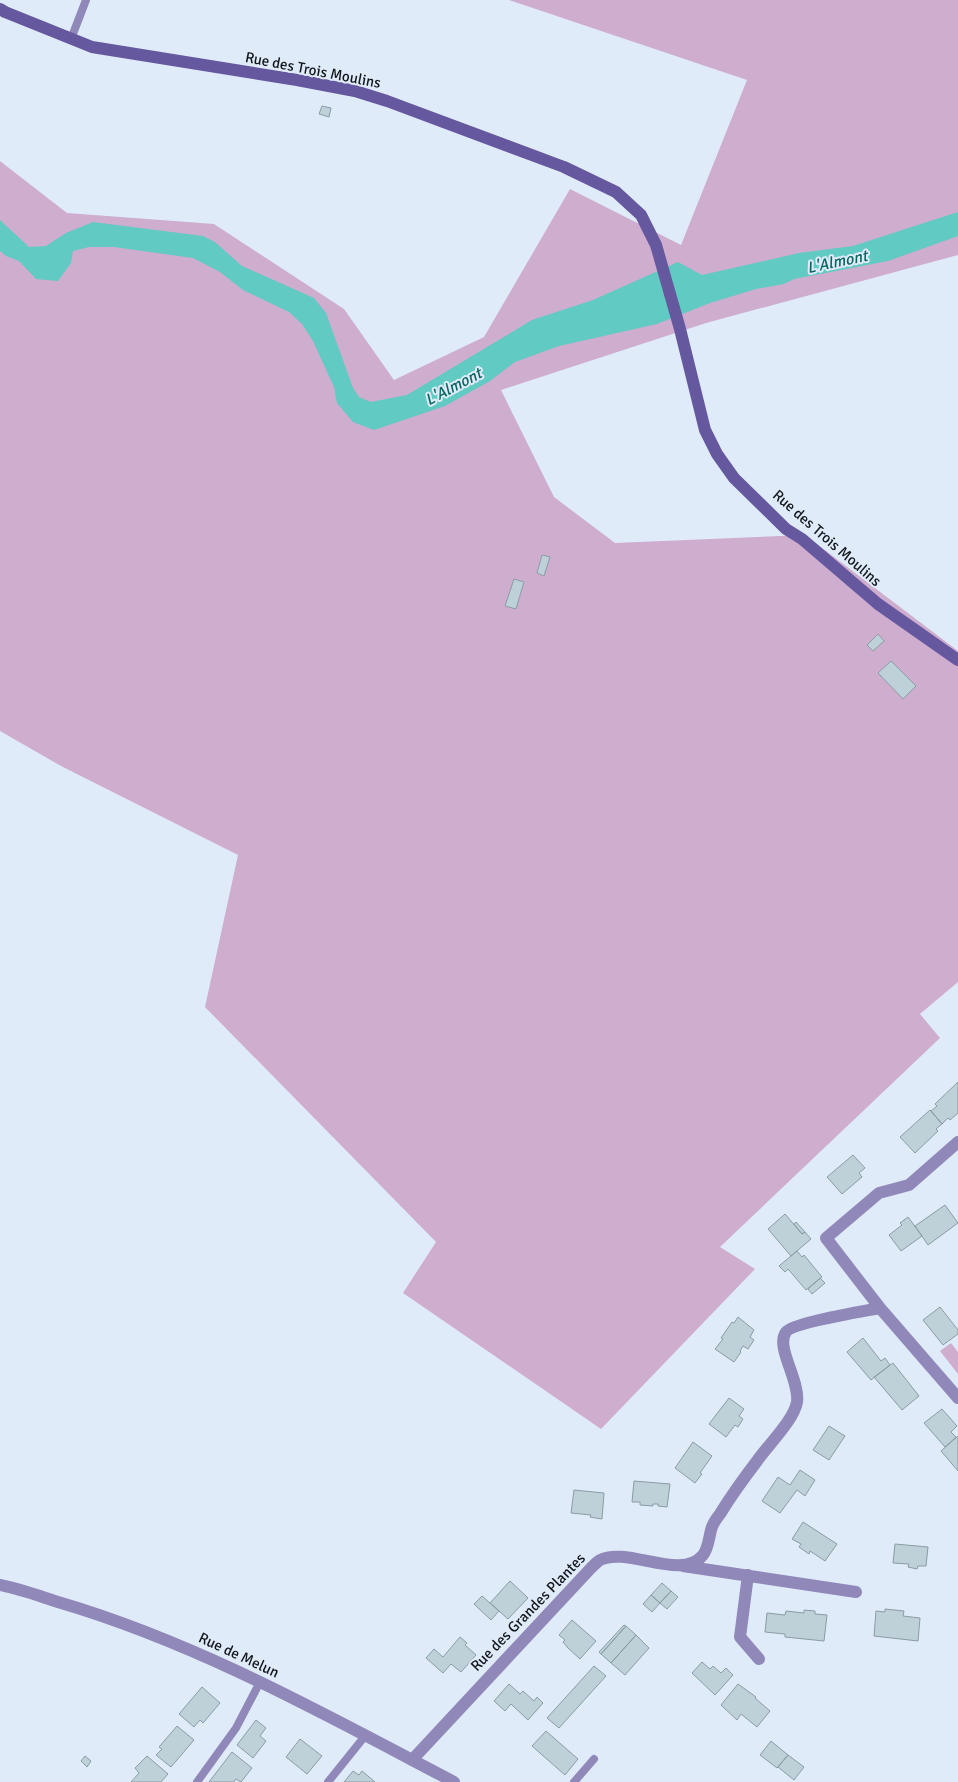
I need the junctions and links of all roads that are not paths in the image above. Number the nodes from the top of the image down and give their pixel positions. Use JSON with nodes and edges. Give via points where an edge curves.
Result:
{"nodes":[{"id":1,"x":86,"y":0,"type":"edge"},
{"id":2,"x":0,"y":9,"type":"edge"},
{"id":3,"x":71,"y":39,"type":"junction"},
{"id":4,"x":958,"y":660,"type":"edge"},
{"id":5,"x":958,"y":1142,"type":"edge"},
{"id":6,"x":880,"y":1308,"type":"junction"},
{"id":7,"x":958,"y":1398,"type":"edge"},
{"id":8,"x":683,"y":1566,"type":"junction"},
{"id":9,"x":748,"y":1575,"type":"junction"},
{"id":10,"x":0,"y":1585,"type":"edge"},
{"id":11,"x":856,"y":1592,"type":"dead end"},
{"id":12,"x":759,"y":1659,"type":"dead end"},
{"id":13,"x":260,"y":1682,"type":"junction"},
{"id":14,"x":365,"y":1736,"type":"junction"},
{"id":15,"x":594,"y":1759,"type":"dead end"},
{"id":16,"x":412,"y":1760,"type":"junction"},
{"id":17,"x":197,"y":1782,"type":"edge"},
{"id":18,"x":328,"y":1782,"type":"edge"},
{"id":19,"x":454,"y":1782,"type":"edge"},
{"id":20,"x":574,"y":1782,"type":"edge"}],
"edges":[{"from":1,"to":3,"type":"lane"},
{"from":2,"to":3,"type":"street","name":"Rue des Trois Moulins"},
{"from":3,"to":4,"type":"street","name":"Rue des Trois Moulins","via":[[92,47],[355,92],[564,167],[616,192],[641,215],[656,245],[705,430],[734,478],[786,529],[878,604]]},
{"from":5,"to":6,"type":"street","via":[[909,1185],[879,1193],[826,1238]]},
{"from":6,"to":7,"type":"street"},
{"from":6,"to":8,"type":"street","via":[[786,1331],[782,1340],[797,1385],[797,1402],[792,1416],[718,1515],[703,1555]]},
{"from":8,"to":9,"type":"street"},
{"from":8,"to":16,"type":"street","name":"Rue des Grandes Plantes","via":[[623,1558],[600,1560]]},
{"from":9,"to":11,"type":"street"},
{"from":9,"to":12,"type":"street","via":[[740,1636]]},
{"from":10,"to":13,"type":"street","name":"Rue de Melun","via":[[87,1610],[152,1634]]},
{"from":13,"to":14,"type":"street","name":"Rue de Melun"},
{"from":13,"to":17,"type":"lane","via":[[236,1728]]},
{"from":14,"to":16,"type":"street","name":"Rue de Melun"},
{"from":14,"to":18,"type":"lane"},
{"from":15,"to":20,"type":"lane"},
{"from":16,"to":19,"type":"street","name":"Rue de Melun"}]}
